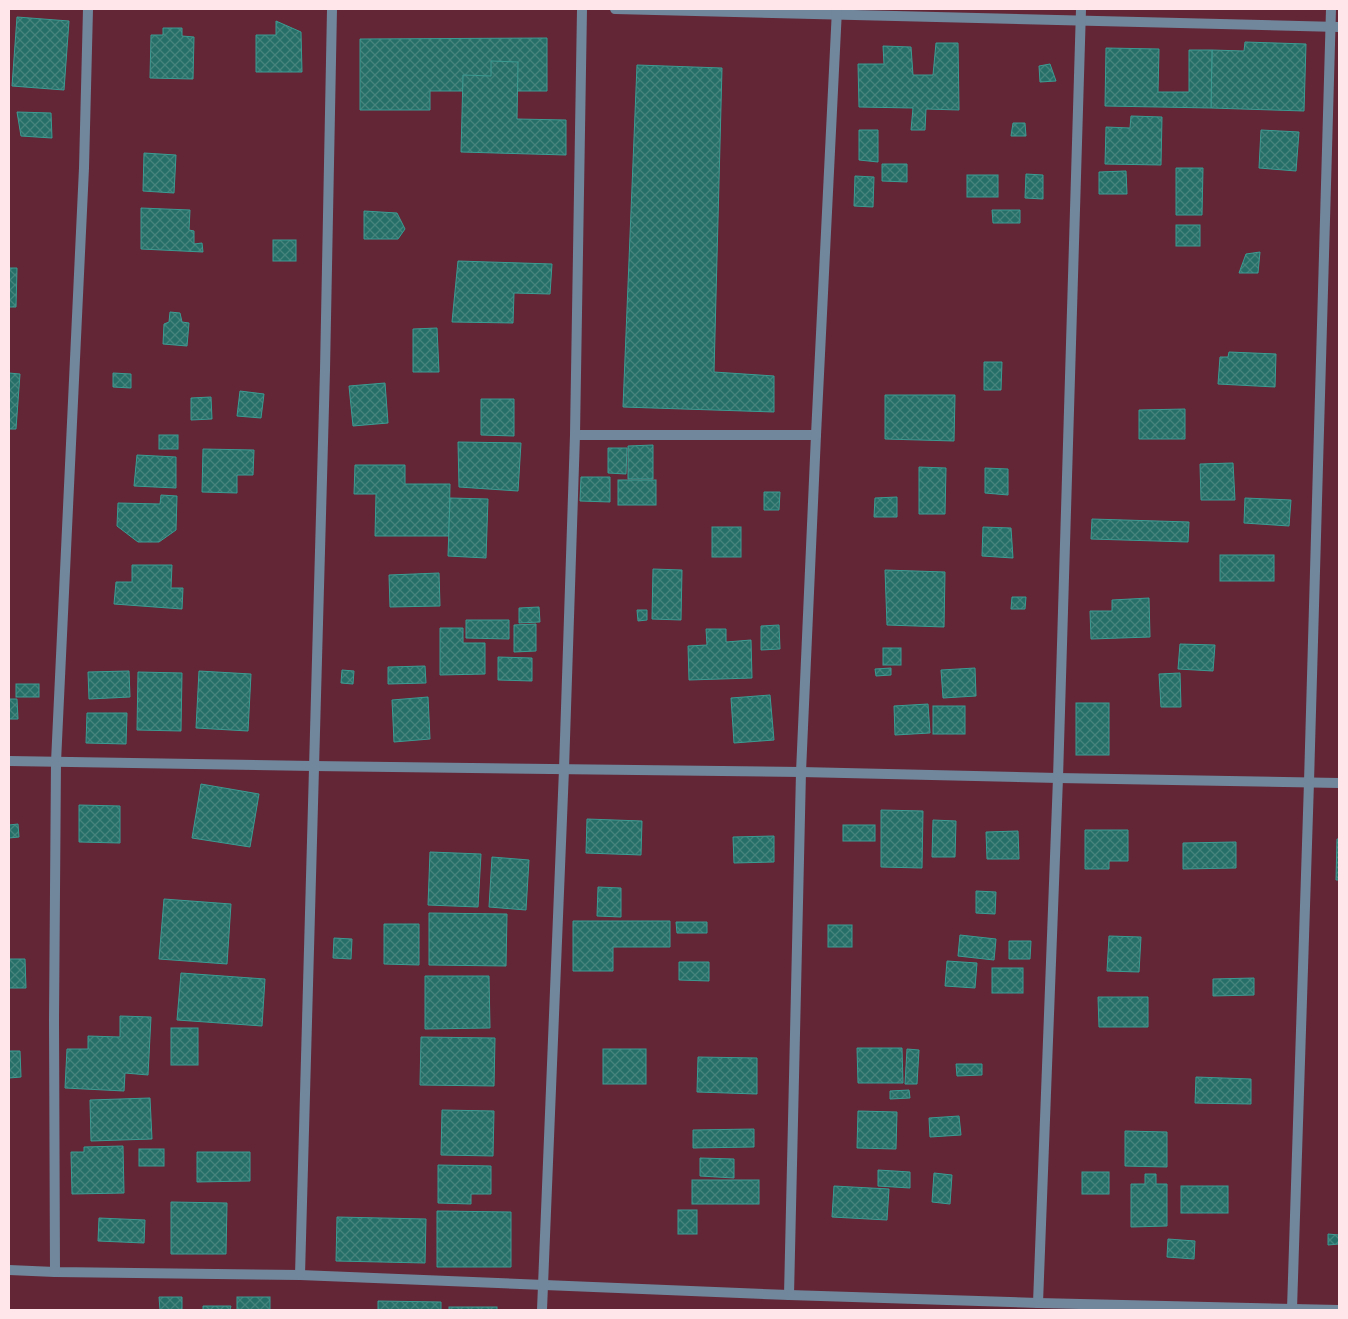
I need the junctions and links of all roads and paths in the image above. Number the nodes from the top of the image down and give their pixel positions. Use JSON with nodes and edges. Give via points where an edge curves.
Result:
{"nodes":[{"id":1,"x":88,"y":9,"type":"edge"},
{"id":2,"x":332,"y":9,"type":"edge"},
{"id":3,"x":582,"y":9,"type":"edge"},
{"id":4,"x":614,"y":9,"type":"edge"},
{"id":5,"x":1081,"y":9,"type":"edge"},
{"id":6,"x":1331,"y":9,"type":"edge"},
{"id":7,"x":837,"y":12,"type":"edge"},
{"id":8,"x":1081,"y":21,"type":"junction"},
{"id":9,"x":1335,"y":27,"type":"edge"},
{"id":10,"x":575,"y":435,"type":"junction"},
{"id":11,"x":816,"y":435,"type":"junction"},
{"id":12,"x":9,"y":761,"type":"edge"},
{"id":13,"x":56,"y":762,"type":"junction"},
{"id":14,"x":313,"y":766,"type":"junction"},
{"id":15,"x":564,"y":769,"type":"junction"},
{"id":16,"x":801,"y":772,"type":"junction"},
{"id":17,"x":1058,"y":778,"type":"junction"},
{"id":18,"x":1309,"y":782,"type":"junction"},
{"id":19,"x":1339,"y":783,"type":"edge"},
{"id":20,"x":9,"y":1270,"type":"edge"},
{"id":21,"x":55,"y":1272,"type":"junction"},
{"id":22,"x":300,"y":1275,"type":"junction"},
{"id":23,"x":543,"y":1286,"type":"junction"},
{"id":24,"x":789,"y":1295,"type":"junction"},
{"id":25,"x":1038,"y":1303,"type":"junction"},
{"id":26,"x":1292,"y":1309,"type":"edge"},
{"id":27,"x":542,"y":1310,"type":"edge"},
{"id":28,"x":1339,"y":1310,"type":"edge"}],
"edges":[{"from":1,"to":13,"type":"street","via":[[84,168]]},
{"from":2,"to":14,"type":"street"},
{"from":3,"to":10,"type":"street"},
{"from":4,"to":7,"type":"street"},
{"from":5,"to":8,"type":"street"},
{"from":6,"to":9,"type":"street"},
{"from":7,"to":8,"type":"street"},
{"from":7,"to":11,"type":"street"},
{"from":8,"to":9,"type":"street"},
{"from":8,"to":17,"type":"street"},
{"from":9,"to":18,"type":"street"},
{"from":10,"to":11,"type":"street"},
{"from":10,"to":15,"type":"street"},
{"from":11,"to":16,"type":"street"},
{"from":12,"to":13,"type":"street"},
{"from":13,"to":14,"type":"street"},
{"from":13,"to":21,"type":"street"},
{"from":14,"to":15,"type":"street"},
{"from":14,"to":22,"type":"street"},
{"from":15,"to":16,"type":"street"},
{"from":15,"to":23,"type":"street"},
{"from":16,"to":17,"type":"street"},
{"from":16,"to":24,"type":"street"},
{"from":17,"to":18,"type":"street"},
{"from":17,"to":25,"type":"street"},
{"from":18,"to":19,"type":"street"},
{"from":18,"to":26,"type":"street"},
{"from":20,"to":21,"type":"street"},
{"from":21,"to":22,"type":"street"},
{"from":22,"to":23,"type":"street"},
{"from":23,"to":24,"type":"street"},
{"from":23,"to":27,"type":"street"},
{"from":24,"to":25,"type":"street"},
{"from":25,"to":26,"type":"street"},
{"from":26,"to":28,"type":"street"}]}
